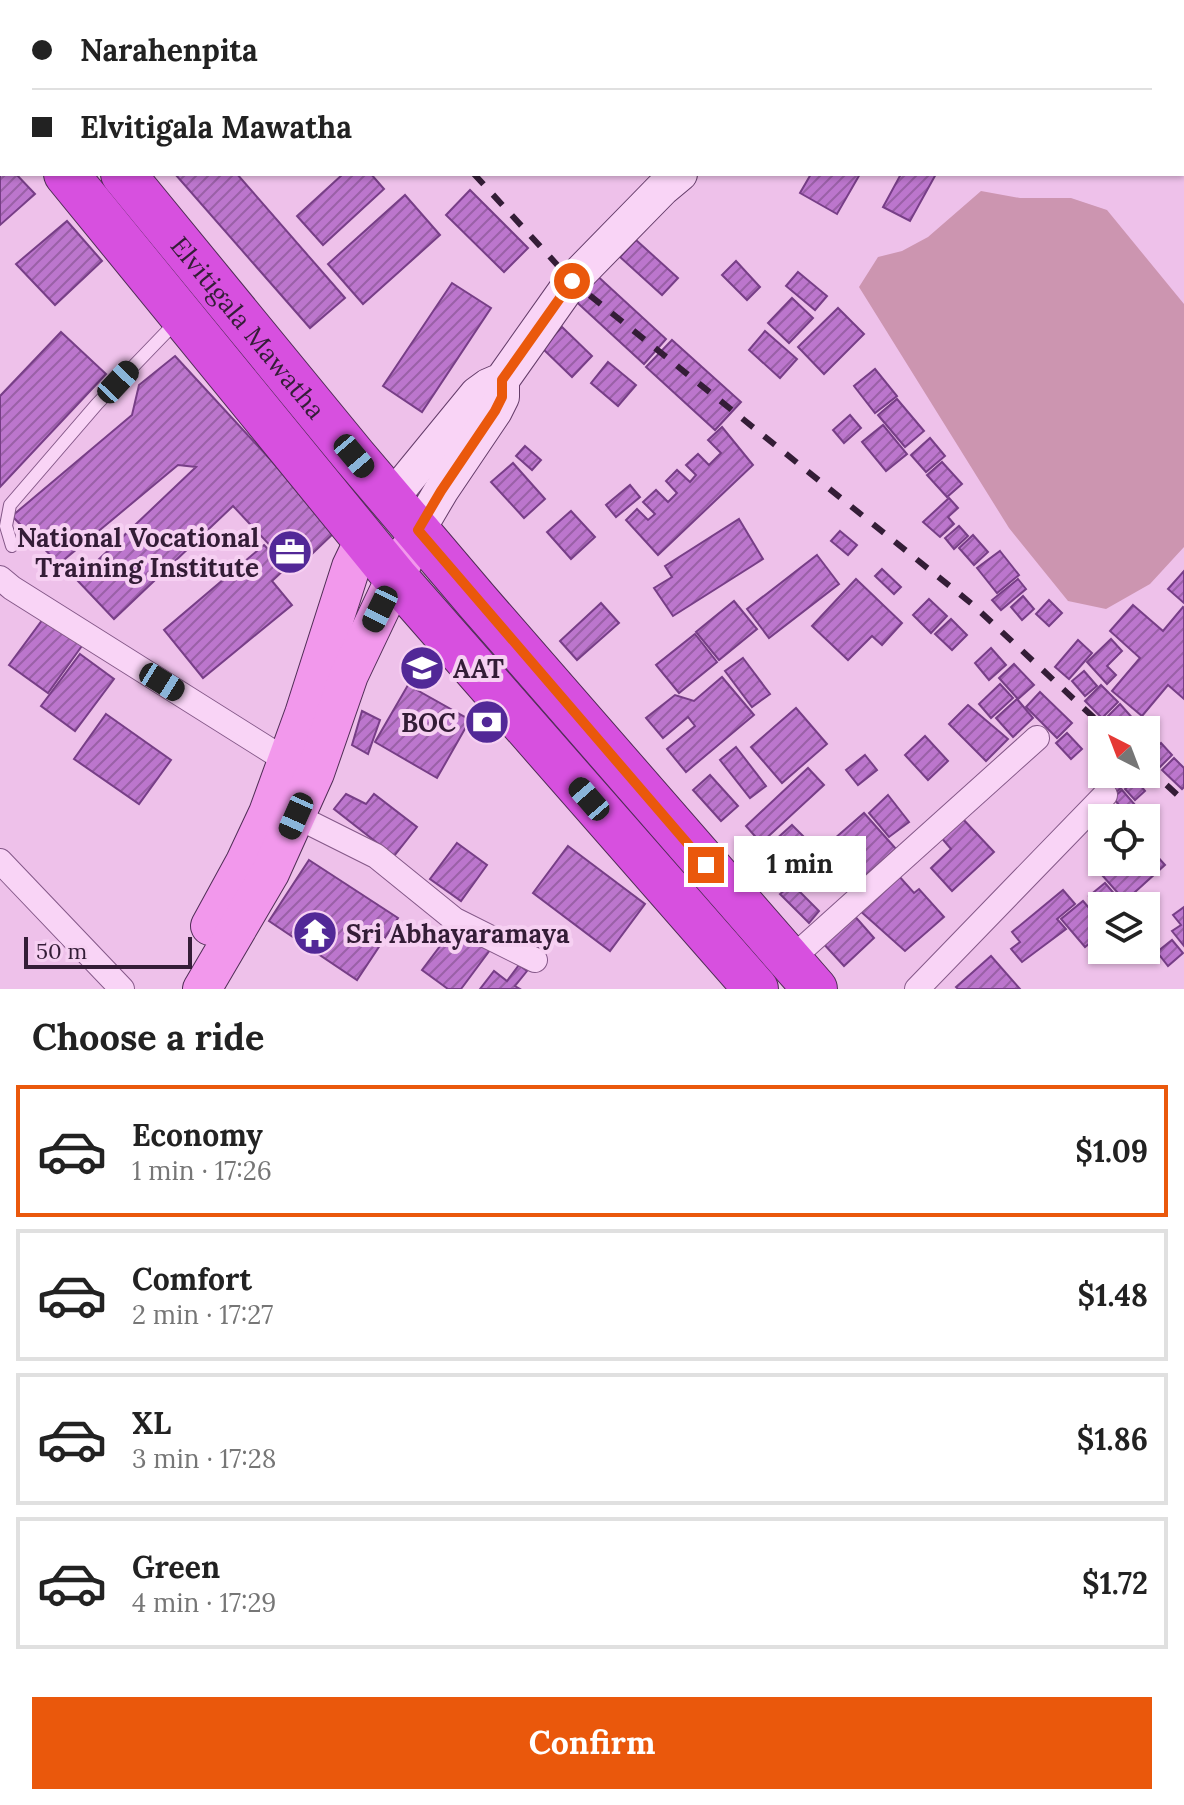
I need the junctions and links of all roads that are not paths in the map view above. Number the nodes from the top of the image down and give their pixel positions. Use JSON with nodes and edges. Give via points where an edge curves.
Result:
{"nodes":[{"id":1,"x":68,"y":176,"type":"edge"},
{"id":2,"x":125,"y":176,"type":"edge"},
{"id":3,"x":678,"y":176,"type":"edge"},
{"id":4,"x":182,"y":317,"type":"junction"},
{"id":5,"x":404,"y":515,"type":"junction"},
{"id":6,"x":364,"y":540,"type":"junction"},
{"id":7,"x":12,"y":546,"type":"dead end"},
{"id":8,"x":395,"y":577,"type":"junction"},
{"id":9,"x":0,"y":578,"type":"edge"},
{"id":10,"x":1037,"y":738,"type":"dead end"},
{"id":11,"x":301,"y":767,"type":"junction"},
{"id":12,"x":1105,"y":795,"type":"dead end"},
{"id":13,"x":296,"y":816,"type":"junction"},
{"id":14,"x":0,"y":861,"type":"edge"},
{"id":15,"x":535,"y":960,"type":"dead end"},
{"id":16,"x":802,"y":975,"type":"edge"},
{"id":17,"x":122,"y":989,"type":"edge"},
{"id":18,"x":176,"y":989,"type":"edge"},
{"id":19,"x":202,"y":989,"type":"edge"},
{"id":20,"x":756,"y":989,"type":"edge"},
{"id":21,"x":917,"y":989,"type":"edge"}],
"edges":[{"from":1,"to":4,"type":"highway","name":"Elvitigala Mawatha"},
{"from":2,"to":5,"type":"highway","name":"Elvitigala Mawatha"},
{"from":3,"to":5,"type":"street","via":[[572,281],[502,380],[477,394]]},
{"from":4,"to":6,"type":"highway","name":"Elvitigala Mawatha"},
{"from":4,"to":7,"type":"lane","via":[[10,505],[6,526]]},
{"from":5,"to":6,"type":"main road"},
{"from":5,"to":8,"type":"main road"},
{"from":5,"to":16,"type":"highway","name":"Elvitigala Mawatha"},
{"from":6,"to":8,"type":"highway","name":"Elvitigala Mawatha"},
{"from":6,"to":11,"type":"main road","via":[[351,567]]},
{"from":8,"to":11,"type":"main road"},
{"from":8,"to":20,"type":"highway","name":"Elvitigala Mawatha"},
{"from":9,"to":11,"type":"street"},
{"from":10,"to":16,"type":"street"},
{"from":11,"to":13,"type":"main road"},
{"from":11,"to":18,"type":"main road","via":[[268,813]]},
{"from":12,"to":21,"type":"street"},
{"from":13,"to":15,"type":"street","via":[[376,856],[455,920]]},
{"from":13,"to":19,"type":"main road","via":[[270,873]]},
{"from":14,"to":17,"type":"street"}]}
